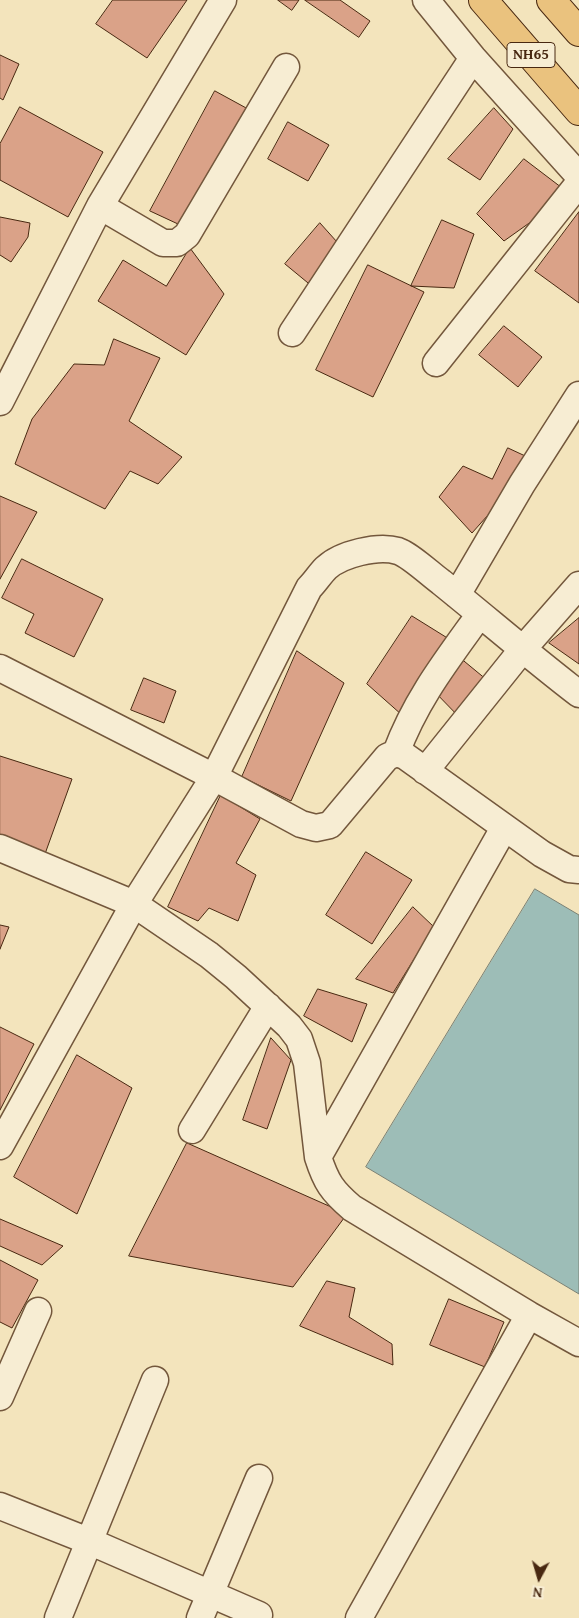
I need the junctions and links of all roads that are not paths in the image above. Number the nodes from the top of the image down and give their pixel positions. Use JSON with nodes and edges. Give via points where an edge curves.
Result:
{"nodes":[{"id":1,"x":223,"y":0,"type":"edge"},
{"id":2,"x":426,"y":0,"type":"edge"},
{"id":3,"x":483,"y":0,"type":"edge"},
{"id":4,"x":551,"y":0,"type":"edge"},
{"id":5,"x":579,"y":32,"type":"edge"},
{"id":6,"x":473,"y":58,"type":"junction"},
{"id":7,"x":286,"y":68,"type":"dead end"},
{"id":8,"x":579,"y":111,"type":"edge"},
{"id":9,"x":579,"y":176,"type":"edge"},
{"id":10,"x":579,"y":183,"type":"edge"},
{"id":11,"x":100,"y":206,"type":"junction"},
{"id":12,"x":292,"y":334,"type":"dead end"},
{"id":13,"x":436,"y":364,"type":"dead end"},
{"id":14,"x":579,"y":395,"type":"edge"},
{"id":15,"x":0,"y":402,"type":"edge"},
{"id":16,"x":579,"y":585,"type":"edge"},
{"id":17,"x":457,"y":595,"type":"junction"},
{"id":18,"x":480,"y":614,"type":"junction"},
{"id":19,"x":522,"y":650,"type":"junction"},
{"id":20,"x":0,"y":668,"type":"edge"},
{"id":21,"x":579,"y":694,"type":"edge"},
{"id":22,"x":396,"y":753,"type":"junction"},
{"id":23,"x":425,"y":771,"type":"junction"},
{"id":24,"x":214,"y":777,"type":"junction"},
{"id":25,"x":504,"y":828,"type":"junction"},
{"id":26,"x":0,"y":848,"type":"edge"},
{"id":27,"x":579,"y":870,"type":"edge"},
{"id":28,"x":134,"y":904,"type":"junction"},
{"id":29,"x":268,"y":1006,"type":"junction"},
{"id":30,"x":192,"y":1130,"type":"dead end"},
{"id":31,"x":0,"y":1146,"type":"edge"},
{"id":32,"x":318,"y":1156,"type":"junction"},
{"id":33,"x":38,"y":1311,"type":"dead end"},
{"id":34,"x":529,"y":1315,"type":"junction"},
{"id":35,"x":579,"y":1343,"type":"edge"},
{"id":36,"x":155,"y":1380,"type":"dead end"},
{"id":37,"x":0,"y":1397,"type":"edge"},
{"id":38,"x":259,"y":1478,"type":"dead end"},
{"id":39,"x":0,"y":1506,"type":"edge"},
{"id":40,"x":91,"y":1542,"type":"junction"},
{"id":41,"x":210,"y":1593,"type":"junction"},
{"id":42,"x":259,"y":1615,"type":"dead end"},
{"id":43,"x":58,"y":1618,"type":"edge"},
{"id":44,"x":200,"y":1618,"type":"edge"},
{"id":45,"x":359,"y":1618,"type":"edge"}],
"edges":[{"from":1,"to":11,"type":"street"},
{"from":2,"to":6,"type":"street"},
{"from":3,"to":8,"type":"highway","number":"NH65"},
{"from":4,"to":5,"type":"highway"},
{"from":6,"to":9,"type":"street"},
{"from":6,"to":12,"type":"street"},
{"from":7,"to":11,"type":"street","via":[[187,235],[177,242],[163,243]]},
{"from":10,"to":13,"type":"street"},
{"from":11,"to":15,"type":"street"},
{"from":14,"to":17,"type":"street","via":[[526,476]]},
{"from":16,"to":19,"type":"street"},
{"from":17,"to":18,"type":"street"},
{"from":17,"to":24,"type":"street","via":[[398,551],[374,549],[347,555],[327,567],[309,588]]},
{"from":18,"to":19,"type":"street"},
{"from":18,"to":22,"type":"street","via":[[420,700]]},
{"from":19,"to":21,"type":"street"},
{"from":19,"to":23,"type":"street"},
{"from":20,"to":24,"type":"street"},
{"from":22,"to":23,"type":"street"},
{"from":22,"to":24,"type":"street","via":[[388,757],[330,825],[316,828],[301,824]]},
{"from":23,"to":25,"type":"street"},
{"from":24,"to":28,"type":"street"},
{"from":25,"to":27,"type":"street","via":[[542,854],[569,869]]},
{"from":25,"to":32,"type":"street"},
{"from":26,"to":28,"type":"street"},
{"from":28,"to":29,"type":"street","via":[[209,955]]},
{"from":28,"to":31,"type":"street"},
{"from":29,"to":30,"type":"street"},
{"from":29,"to":32,"type":"street","via":[[299,1040],[308,1063]]},
{"from":32,"to":34,"type":"street","via":[[334,1192],[352,1208]]},
{"from":33,"to":37,"type":"street"},
{"from":34,"to":35,"type":"street"},
{"from":34,"to":45,"type":"street"},
{"from":36,"to":40,"type":"street"},
{"from":38,"to":41,"type":"street"},
{"from":39,"to":40,"type":"street"},
{"from":40,"to":41,"type":"street"},
{"from":40,"to":43,"type":"street"},
{"from":41,"to":42,"type":"street"},
{"from":41,"to":44,"type":"street"}]}
